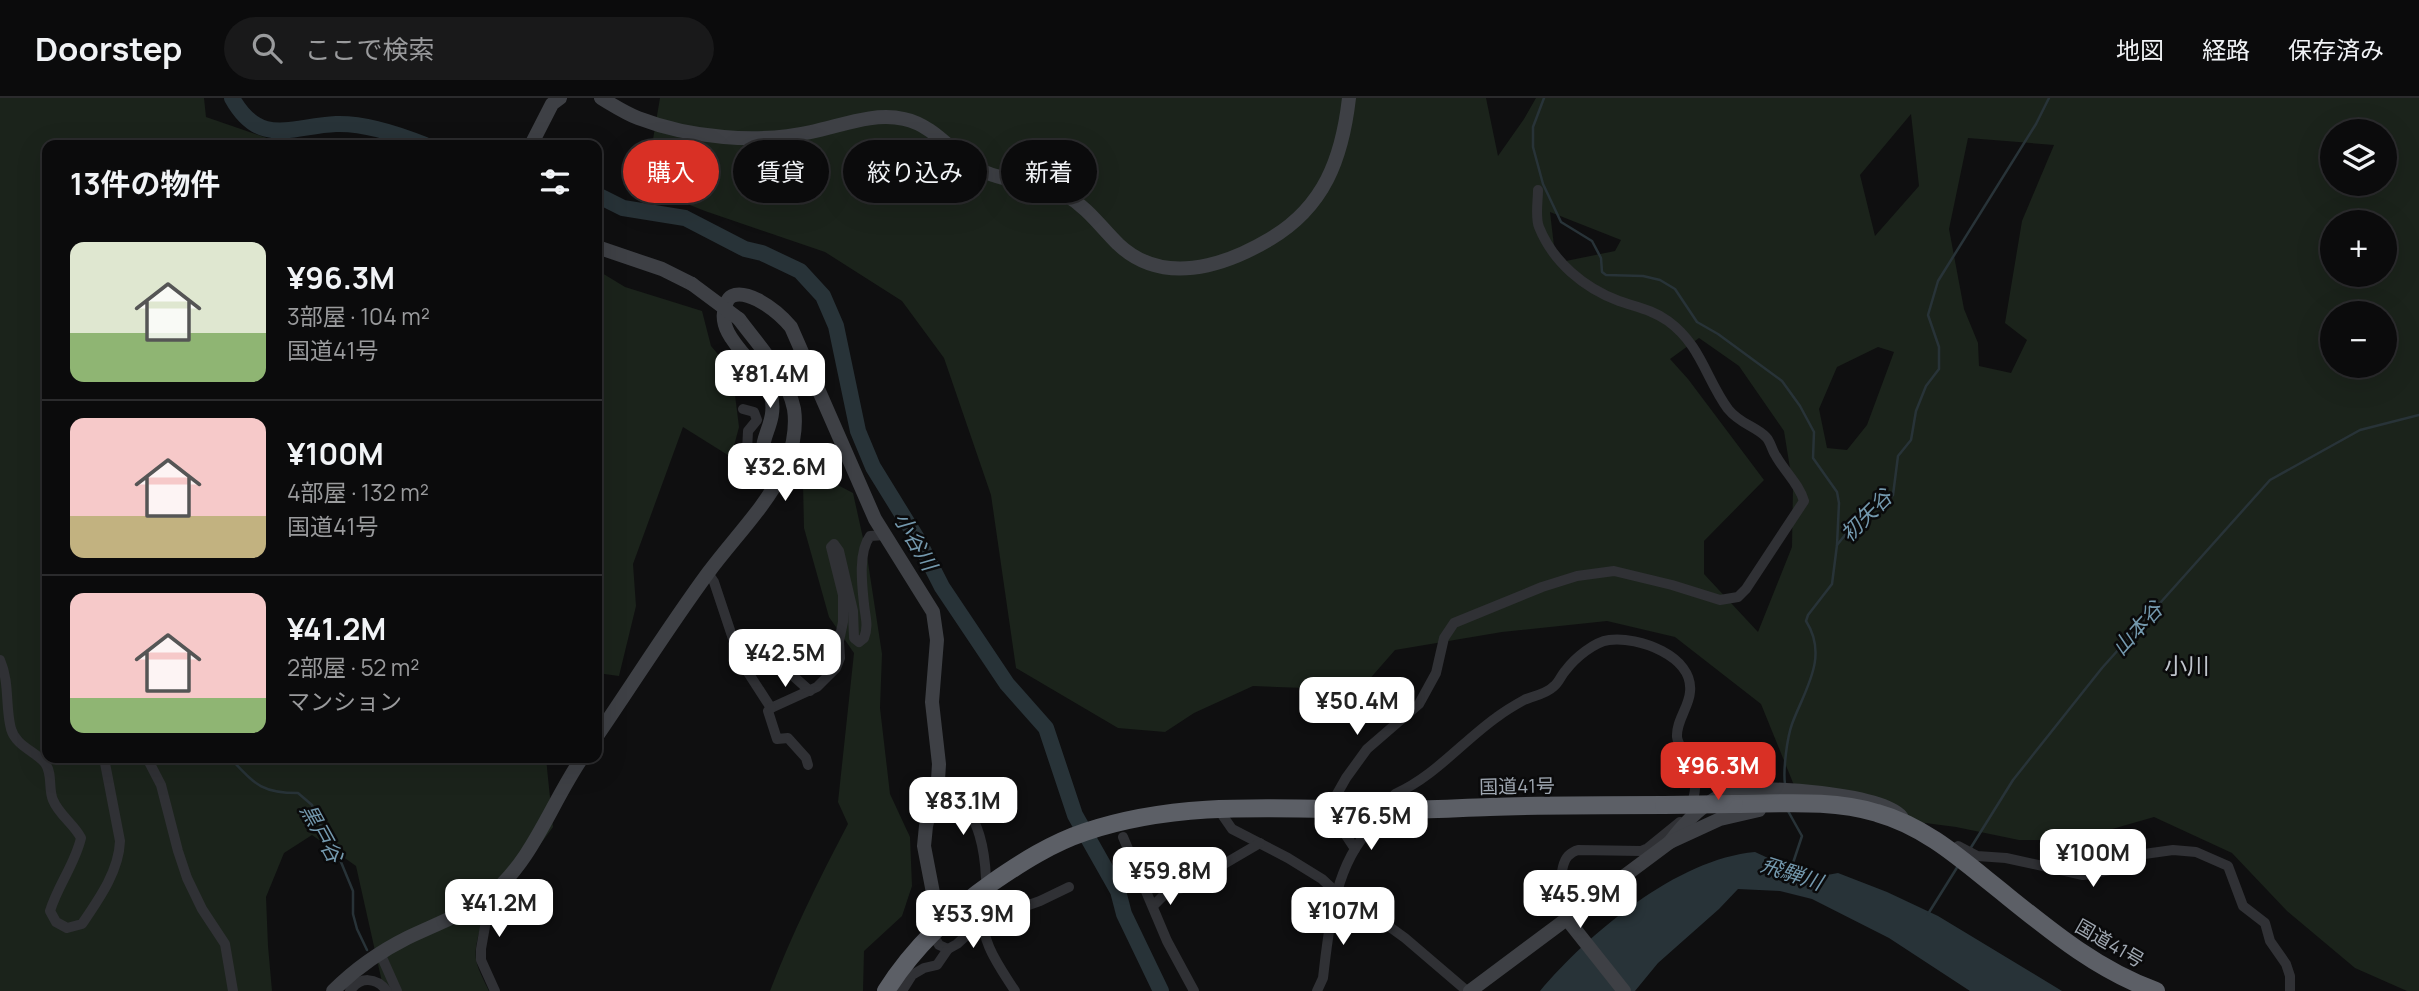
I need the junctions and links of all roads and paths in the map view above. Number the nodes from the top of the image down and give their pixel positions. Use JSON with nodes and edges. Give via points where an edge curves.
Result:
{"nodes":[{"id":1,"x":560,"y":98,"type":"edge"},
{"id":2,"x":601,"y":98,"type":"edge"},
{"id":3,"x":1349,"y":98,"type":"edge"},
{"id":4,"x":533,"y":140,"type":"edge"},
{"id":5,"x":1538,"y":190,"type":"dead end"},
{"id":6,"x":602,"y":249,"type":"edge"},
{"id":7,"x":743,"y":409,"type":"dead end"},
{"id":8,"x":754,"y":452,"type":"junction"},
{"id":9,"x":752,"y":477,"type":"dead end"},
{"id":10,"x":778,"y":480,"type":"junction"},
{"id":11,"x":885,"y":535,"type":"junction"},
{"id":12,"x":708,"y":573,"type":"junction"},
{"id":13,"x":0,"y":660,"type":"edge"},
{"id":14,"x":782,"y":666,"type":"dead end"},
{"id":15,"x":810,"y":691,"type":"junction"},
{"id":16,"x":771,"y":708,"type":"junction"},
{"id":17,"x":602,"y":729,"type":"edge"},
{"id":18,"x":42,"y":762,"type":"edge"},
{"id":19,"x":44,"y":763,"type":"edge"},
{"id":20,"x":105,"y":763,"type":"edge"},
{"id":21,"x":150,"y":763,"type":"edge"},
{"id":22,"x":579,"y":763,"type":"edge"},
{"id":23,"x":808,"y":765,"type":"dead end"},
{"id":24,"x":1333,"y":801,"type":"dead end"},
{"id":25,"x":933,"y":803,"type":"junction"},
{"id":26,"x":1786,"y":804,"type":"junction"},
{"id":27,"x":1222,"y":809,"type":"junction"},
{"id":28,"x":1373,"y":809,"type":"junction"},
{"id":29,"x":1394,"y":810,"type":"junction"},
{"id":30,"x":1334,"y":817,"type":"dead end"},
{"id":31,"x":1906,"y":823,"type":"junction"},
{"id":32,"x":1123,"y":837,"type":"dead end"},
{"id":33,"x":1670,"y":842,"type":"junction"},
{"id":34,"x":1260,"y":843,"type":"junction"},
{"id":35,"x":1355,"y":849,"type":"junction"},
{"id":36,"x":1952,"y":852,"type":"junction"},
{"id":37,"x":986,"y":878,"type":"dead end"},
{"id":38,"x":1069,"y":887,"type":"dead end"},
{"id":39,"x":1337,"y":893,"type":"junction"},
{"id":40,"x":480,"y":902,"type":"junction"},
{"id":41,"x":1153,"y":906,"type":"junction"},
{"id":42,"x":984,"y":908,"type":"dead end"},
{"id":43,"x":1566,"y":918,"type":"junction"},
{"id":44,"x":981,"y":922,"type":"junction"},
{"id":45,"x":938,"y":928,"type":"junction"},
{"id":46,"x":948,"y":949,"type":"junction"},
{"id":47,"x":380,"y":953,"type":"junction"},
{"id":48,"x":233,"y":991,"type":"edge"},
{"id":49,"x":333,"y":991,"type":"edge"},
{"id":50,"x":350,"y":991,"type":"edge"},
{"id":51,"x":387,"y":991,"type":"edge"},
{"id":52,"x":397,"y":991,"type":"edge"},
{"id":53,"x":495,"y":991,"type":"edge"},
{"id":54,"x":886,"y":991,"type":"edge"},
{"id":55,"x":902,"y":991,"type":"edge"},
{"id":56,"x":1015,"y":991,"type":"edge"},
{"id":57,"x":1194,"y":991,"type":"edge"},
{"id":58,"x":1317,"y":991,"type":"edge"},
{"id":59,"x":1468,"y":991,"type":"edge"},
{"id":60,"x":1625,"y":991,"type":"edge"},
{"id":61,"x":2156,"y":991,"type":"edge"},
{"id":62,"x":2290,"y":991,"type":"edge"}],
"edges":[{"from":1,"to":4,"type":"street","via":[[552,104]]},
{"from":2,"to":3,"type":"street","via":[[661,124],[756,139],[874,118],[904,119],[931,131],[988,174],[1045,187],[1072,199],[1138,259],[1185,270],[1247,251],[1304,214],[1335,164]]},
{"from":5,"to":24,"type":"street","via":[[1537,225],[1574,277],[1599,292],[1650,310],[1682,332],[1727,408],[1766,438],[1804,501],[1738,597],[1720,600],[1614,571],[1542,587],[1454,623],[1419,704],[1367,749]]},
{"from":6,"to":10,"type":"street","bridge":true,"via":[[692,284],[739,319],[767,355],[794,408],[793,439]]},
{"from":7,"to":8,"type":"street","via":[[756,416],[746,437]]},
{"from":8,"to":9,"type":"street","via":[[744,461]]},
{"from":8,"to":10,"type":"street"},
{"from":8,"to":11,"type":"street","via":[[771,420],[771,396],[724,327],[727,300],[741,294],[768,306],[791,327]]},
{"from":10,"to":12,"type":"street"},
{"from":11,"to":15,"type":"street","via":[[870,536],[864,549],[867,623],[859,642],[854,638],[853,611],[839,551],[834,544],[831,547],[843,595],[840,658]]},
{"from":11,"to":25,"type":"street","via":[[933,612],[936,627],[932,702],[939,764]]},
{"from":12,"to":16,"type":"street","via":[[740,660]]},
{"from":12,"to":17,"type":"street"},
{"from":13,"to":18,"type":"street","via":[[7,677],[11,730]]},
{"from":14,"to":15,"type":"street"},
{"from":15,"to":16,"type":"street"},
{"from":16,"to":23,"type":"street","via":[[768,711],[777,739],[788,738]]},
{"from":19,"to":20,"type":"street","via":[[50,775],[51,797],[81,838],[50,911],[56,922],[67,928],[82,924],[120,853]]},
{"from":21,"to":48,"type":"street","via":[[161,785],[187,878],[225,944]]},
{"from":22,"to":40,"type":"street","via":[[526,854]]},
{"from":25,"to":37,"type":"street","via":[[956,804],[970,816],[984,853]]},
{"from":25,"to":45,"type":"street","via":[[924,846]]},
{"from":26,"to":29,"type":"highway","name":"国道41号","bridge":true},
{"from":26,"to":31,"type":"highway","name":"国道41号","via":[[1850,806]]},
{"from":26,"to":33,"type":"street","via":[[1720,819]]},
{"from":27,"to":28,"type":"highway","name":"国道41号"},
{"from":27,"to":34,"type":"street","via":[[1232,830]]},
{"from":27,"to":45,"type":"highway","name":"国道41号","via":[[1145,817],[1056,844],[977,893]]},
{"from":28,"to":29,"type":"highway","name":"国道41号"},
{"from":28,"to":35,"type":"street","via":[[1372,827]]},
{"from":29,"to":43,"type":"street","via":[[1395,794],[1449,759],[1496,717],[1553,688],[1567,668],[1594,646],[1625,640],[1669,655],[1691,684],[1677,739],[1693,765],[1693,801],[1684,819],[1641,851],[1578,850],[1569,854],[1563,865]]},
{"from":30,"to":35,"type":"street"},
{"from":31,"to":33,"type":"street","via":[[1899,813],[1863,800],[1748,788],[1716,798]]},
{"from":31,"to":36,"type":"highway","name":"国道41号"},
{"from":32,"to":41,"type":"street"},
{"from":33,"to":43,"type":"street"},
{"from":34,"to":39,"type":"street","via":[[1322,879]]},
{"from":34,"to":41,"type":"street","via":[[1183,888],[1167,892]]},
{"from":35,"to":39,"type":"street"},
{"from":36,"to":61,"type":"highway","name":"国道41号","via":[[2059,937],[2105,967]]},
{"from":36,"to":62,"type":"street","via":[[1958,846],[1977,856],[2083,875],[2110,870],[2137,855],[2196,852],[2228,866],[2243,906],[2266,923],[2270,941],[2286,964]]},
{"from":38,"to":44,"type":"street"},
{"from":39,"to":58,"type":"street"},
{"from":39,"to":59,"type":"street","via":[[1405,938]]},
{"from":40,"to":47,"type":"street"},
{"from":40,"to":53,"type":"street","via":[[487,920],[481,960]]},
{"from":41,"to":57,"type":"street"},
{"from":42,"to":44,"type":"street"},
{"from":43,"to":59,"type":"street"},
{"from":43,"to":60,"type":"street"},
{"from":44,"to":46,"type":"street"},
{"from":44,"to":56,"type":"street","via":[[989,947]]},
{"from":45,"to":46,"type":"street","via":[[939,945]]},
{"from":45,"to":54,"type":"highway","name":"国道41号"},
{"from":46,"to":55,"type":"street","via":[[937,965],[912,975]]},
{"from":47,"to":49,"type":"street"},
{"from":47,"to":52,"type":"street"},
{"from":50,"to":51,"type":"street","via":[[366,980],[378,982]]}]}
